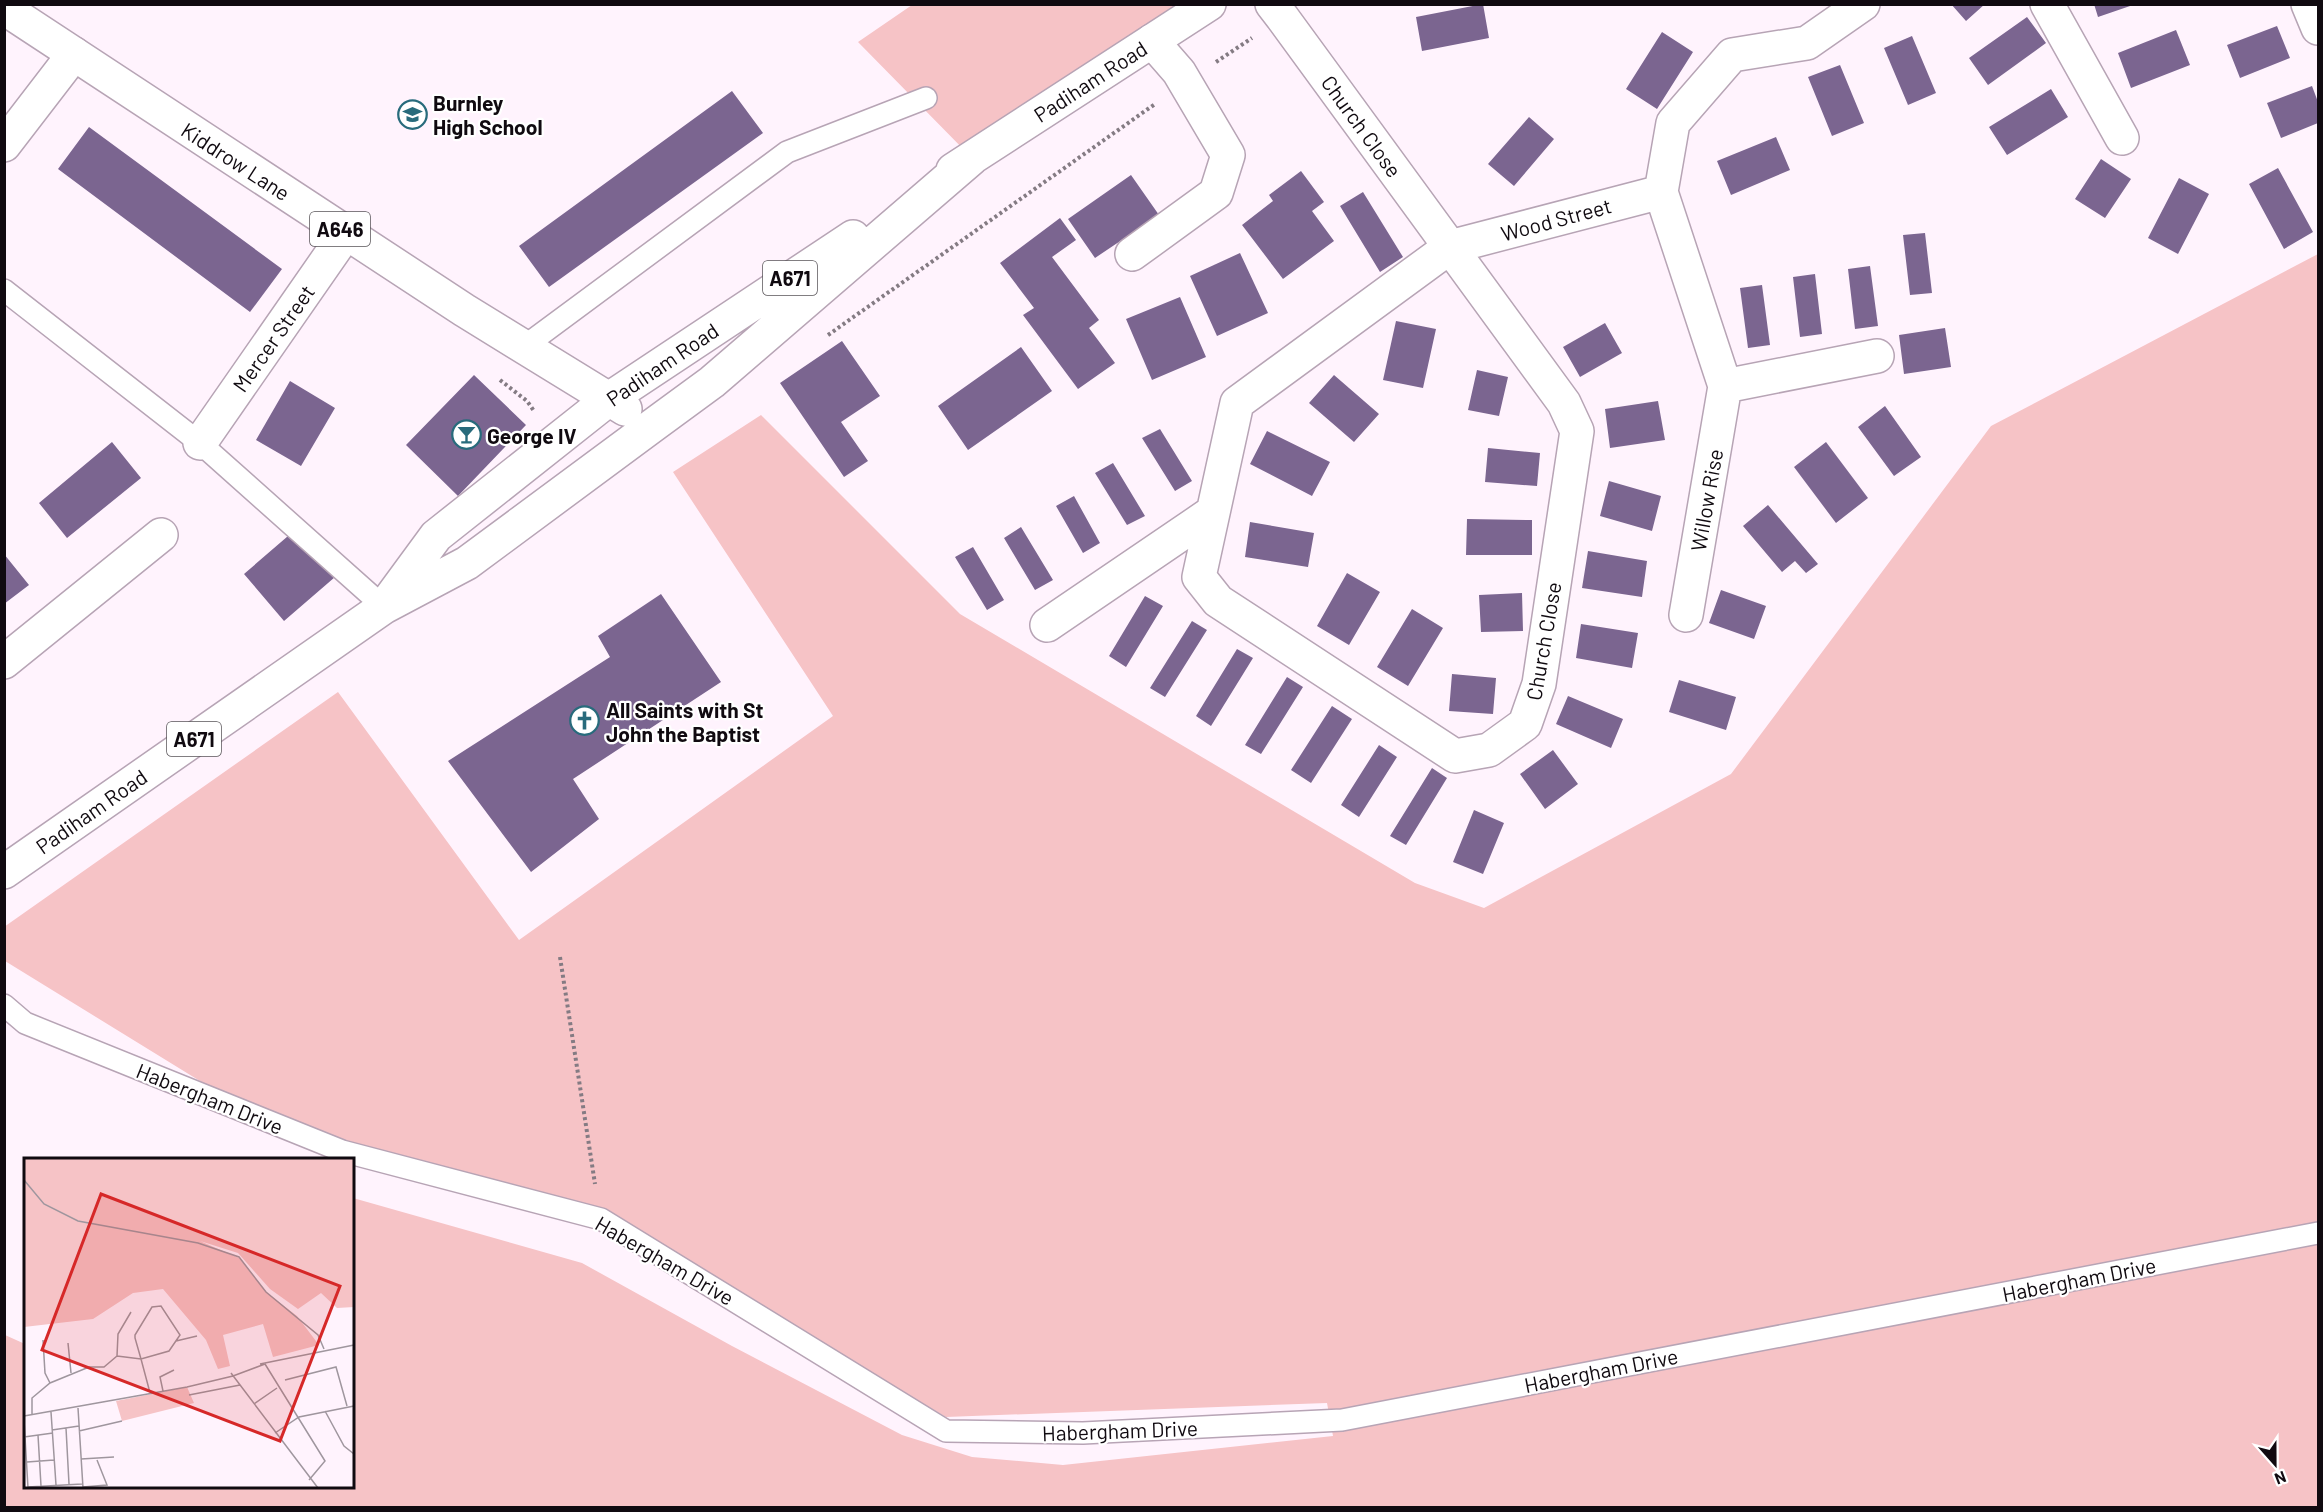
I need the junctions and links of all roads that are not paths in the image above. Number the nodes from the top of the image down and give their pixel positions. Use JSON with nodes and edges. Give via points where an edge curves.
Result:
{"nodes":[{"id":1,"x":1209,"y":4,"type":"edge"},
{"id":2,"x":1272,"y":4,"type":"edge"},
{"id":3,"x":1863,"y":4,"type":"edge"},
{"id":4,"x":2047,"y":4,"type":"edge"},
{"id":5,"x":2308,"y":4,"type":"edge"},
{"id":6,"x":4,"y":8,"type":"edge"},
{"id":7,"x":2319,"y":28,"type":"edge"},
{"id":8,"x":1152,"y":41,"type":"junction"},
{"id":9,"x":74,"y":54,"type":"junction"},
{"id":10,"x":926,"y":98,"type":"dead end"},
{"id":11,"x":2122,"y":138,"type":"dead end"},
{"id":12,"x":4,"y":145,"type":"edge"},
{"id":13,"x":972,"y":158,"type":"junction"},
{"id":14,"x":1661,"y":192,"type":"junction"},
{"id":15,"x":346,"y":233,"type":"junction"},
{"id":16,"x":1450,"y":247,"type":"junction"},
{"id":17,"x":1132,"y":254,"type":"dead end"},
{"id":18,"x":4,"y":290,"type":"edge"},
{"id":19,"x":525,"y":346,"type":"junction"},
{"id":20,"x":1877,"y":356,"type":"dead end"},
{"id":21,"x":1725,"y":386,"type":"junction"},
{"id":22,"x":609,"y":399,"type":"junction"},
{"id":23,"x":652,"y":426,"type":"junction"},
{"id":24,"x":200,"y":443,"type":"junction"},
{"id":25,"x":1213,"y":512,"type":"junction"},
{"id":26,"x":161,"y":535,"type":"dead end"},
{"id":27,"x":384,"y":607,"type":"junction"},
{"id":28,"x":1686,"y":615,"type":"dead end"},
{"id":29,"x":1047,"y":625,"type":"dead end"},
{"id":30,"x":4,"y":662,"type":"edge"},
{"id":31,"x":4,"y":872,"type":"edge"},
{"id":32,"x":4,"y":1005,"type":"edge"},
{"id":33,"x":2319,"y":1233,"type":"edge"}],
"edges":[{"from":1,"to":8,"type":"street","name":"Padiham Road","number":"A671"},
{"from":2,"to":16,"type":"street","name":"Church Close"},
{"from":3,"to":14,"type":"street","via":[[1807,43],[1732,55],[1673,123]]},
{"from":4,"to":11,"type":"street"},
{"from":5,"to":7,"type":"street"},
{"from":6,"to":9,"type":"street","name":"Kiddrow Lane","number":"A646"},
{"from":8,"to":13,"type":"street","name":"Padiham Road","number":"A671"},
{"from":8,"to":17,"type":"street","via":[[1179,72],[1228,155],[1216,193]]},
{"from":9,"to":12,"type":"street"},
{"from":9,"to":15,"type":"street","name":"Kiddrow Lane","number":"A646"},
{"from":10,"to":19,"type":"lane","via":[[787,152]]},
{"from":13,"to":22,"type":"street","name":"Padiham Road","number":"A671"},
{"from":13,"to":23,"type":"street","name":"Padiham Road","number":"A671","via":[[712,382]]},
{"from":14,"to":16,"type":"street","name":"Wood Street"},
{"from":14,"to":21,"type":"street","name":"Willow Rise"},
{"from":15,"to":19,"type":"street","name":"Kiddrow Lane","number":"A646"},
{"from":15,"to":24,"type":"street","name":"Mercer Street"},
{"from":16,"to":25,"type":"street","name":"Church Close","via":[[1237,404]]},
{"from":16,"to":25,"type":"street","name":"Church Close","via":[[1564,404],[1577,431],[1539,684],[1526,724],[1489,750],[1455,756],[1218,600],[1199,577]]},
{"from":18,"to":24,"type":"lane"},
{"from":19,"to":22,"type":"street","name":"Kiddrow Lane","number":"A646"},
{"from":20,"to":21,"type":"street"},
{"from":21,"to":28,"type":"street","name":"Willow Rise"},
{"from":22,"to":23,"type":"street","name":"Kiddrow Lane","number":"A646"},
{"from":22,"to":27,"type":"street","name":"Padiham Road","number":"A671","via":[[436,536]]},
{"from":23,"to":27,"type":"street","name":"Padiham Road","number":"A671","via":[[467,563]]},
{"from":24,"to":27,"type":"lane"},
{"from":25,"to":29,"type":"street"},
{"from":26,"to":30,"type":"street"},
{"from":27,"to":31,"type":"street","name":"Padiham Road","number":"A671"},
{"from":32,"to":33,"type":"lane","name":"Habergham Drive","via":[[25,1023],[342,1151],[601,1219],[946,1431],[1083,1433],[1342,1420]]}]}
